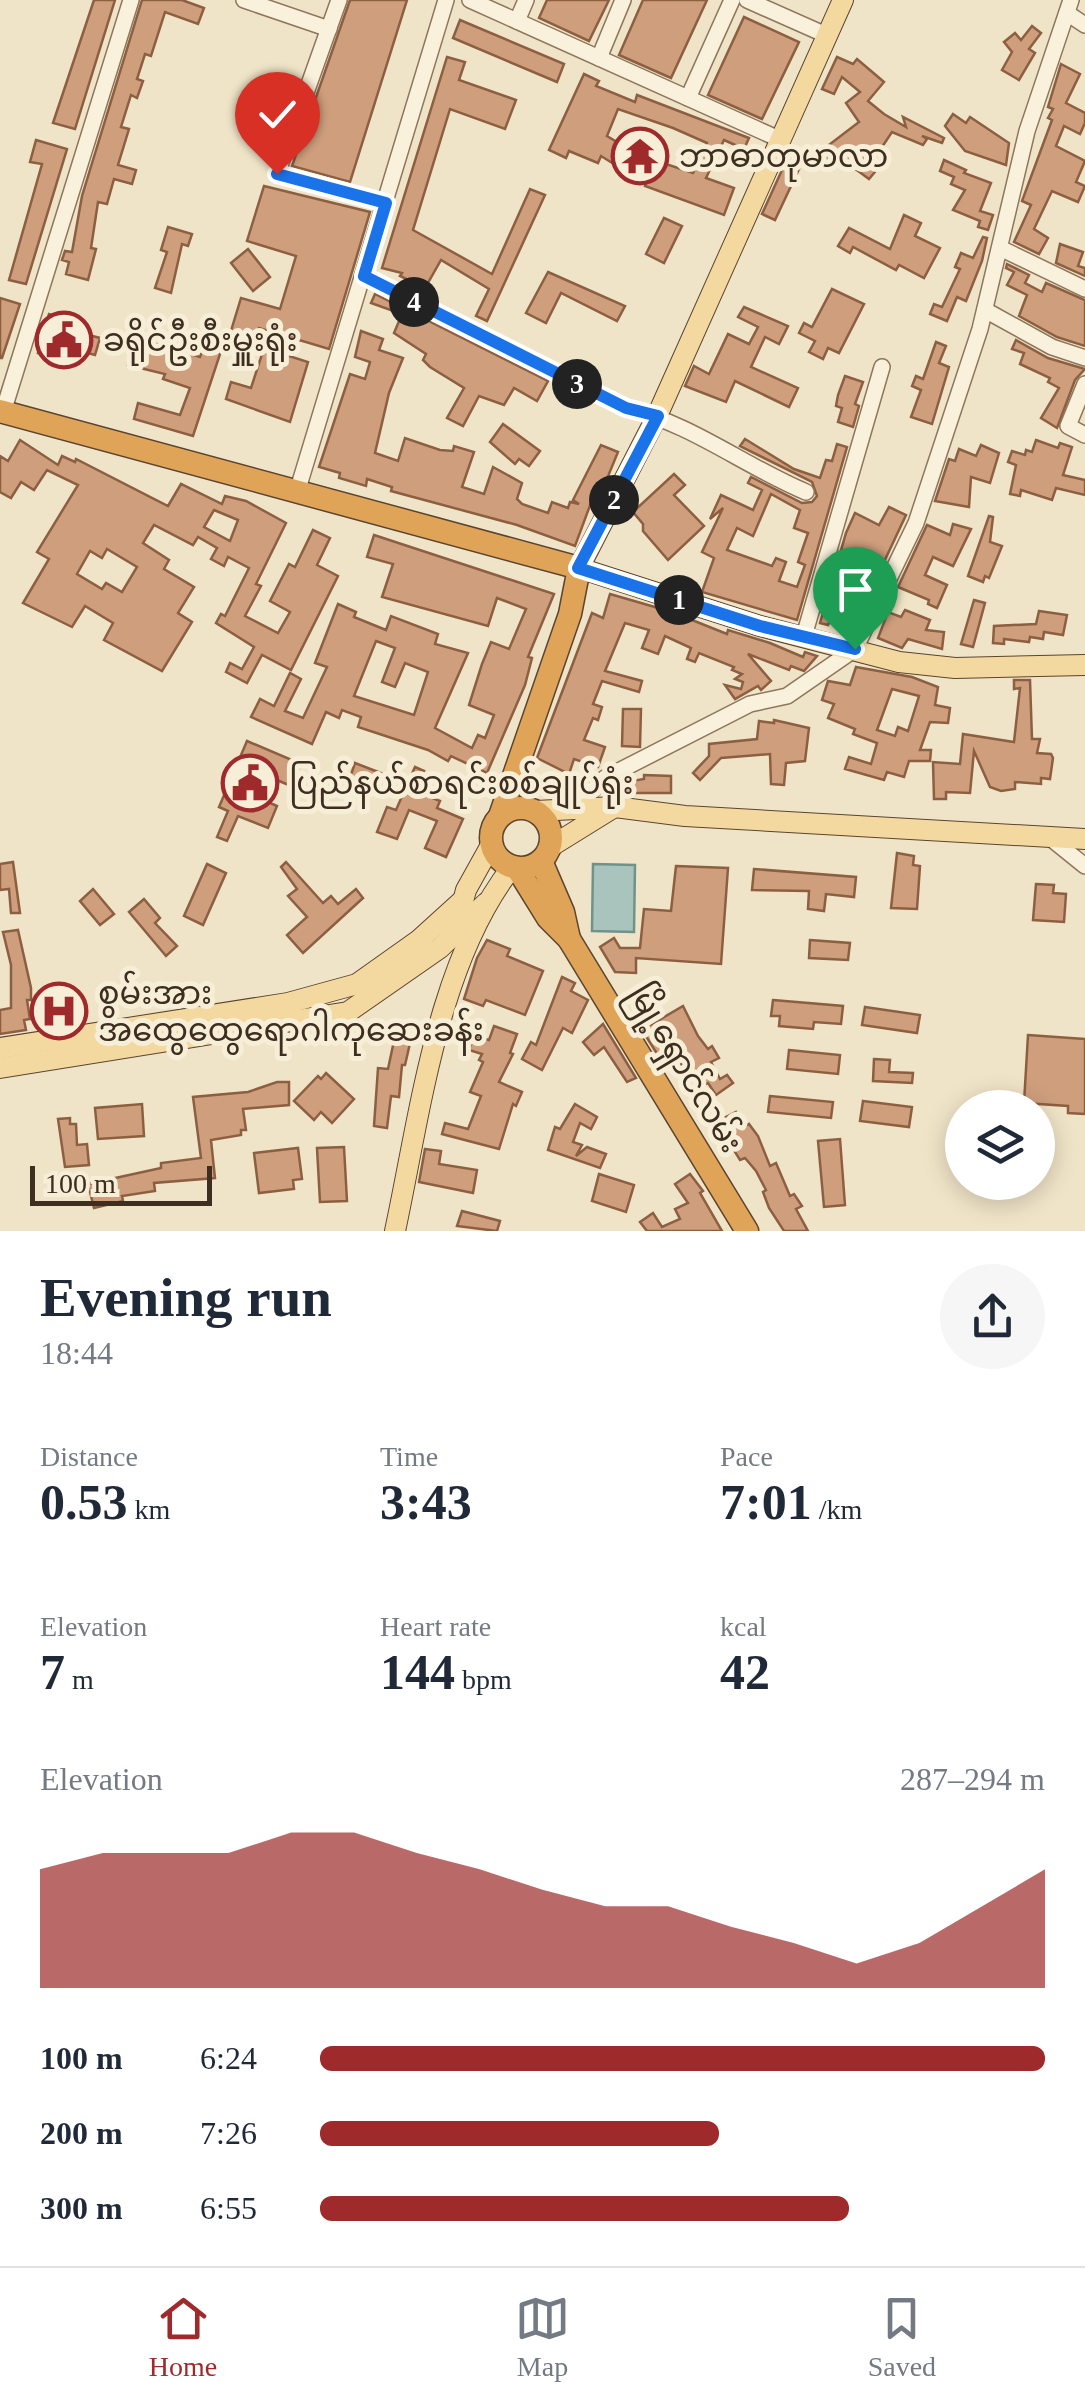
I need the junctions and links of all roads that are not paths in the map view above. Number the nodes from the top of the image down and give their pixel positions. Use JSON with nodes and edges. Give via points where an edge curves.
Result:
{"nodes":[{"id":1,"x":131,"y":0,"type":"edge"},
{"id":2,"x":244,"y":0,"type":"edge"},
{"id":3,"x":339,"y":0,"type":"edge"},
{"id":4,"x":446,"y":0,"type":"edge"},
{"id":5,"x":470,"y":0,"type":"edge"},
{"id":6,"x":526,"y":0,"type":"edge"},
{"id":7,"x":624,"y":0,"type":"edge"},
{"id":8,"x":732,"y":0,"type":"edge"},
{"id":9,"x":747,"y":0,"type":"edge"},
{"id":10,"x":842,"y":0,"type":"edge"},
{"id":11,"x":1069,"y":7,"type":"edge"},
{"id":12,"x":516,"y":21,"type":"junction"},
{"id":13,"x":1085,"y":25,"type":"edge"},
{"id":14,"x":329,"y":29,"type":"junction"},
{"id":15,"x":826,"y":36,"type":"junction"},
{"id":16,"x":599,"y":58,"type":"junction"},
{"id":17,"x":688,"y":98,"type":"junction"},
{"id":18,"x":779,"y":138,"type":"junction"},
{"id":19,"x":386,"y":203,"type":"junction"},
{"id":20,"x":1000,"y":248,"type":"junction"},
{"id":21,"x":364,"y":276,"type":"junction"},
{"id":22,"x":1085,"y":289,"type":"edge"},
{"id":23,"x":985,"y":310,"type":"junction"},
{"id":24,"x":1085,"y":358,"type":"edge"},
{"id":25,"x":882,"y":368,"type":"dead end"},
{"id":26,"x":1085,"y":384,"type":"edge"},
{"id":27,"x":1,"y":411,"type":"edge"},
{"id":28,"x":658,"y":416,"type":"junction"},
{"id":29,"x":1085,"y":435,"type":"edge"},
{"id":30,"x":296,"y":492,"type":"junction"},
{"id":31,"x":806,"y":492,"type":"dead end"},
{"id":32,"x":578,"y":568,"type":"junction"},
{"id":33,"x":804,"y":636,"type":"junction"},
{"id":34,"x":855,"y":649,"type":"junction"},
{"id":35,"x":1085,"y":665,"type":"edge"},
{"id":36,"x":522,"y":750,"type":"junction"},
{"id":37,"x":575,"y":806,"type":"junction"},
{"id":38,"x":615,"y":807,"type":"junction"},
{"id":39,"x":534,"y":810,"type":"junction"},
{"id":40,"x":500,"y":816,"type":"junction"},
{"id":41,"x":1048,"y":836,"type":"junction"},
{"id":42,"x":1085,"y":839,"type":"edge"},
{"id":43,"x":491,"y":846,"type":"junction"},
{"id":44,"x":545,"y":854,"type":"junction"},
{"id":45,"x":1085,"y":866,"type":"edge"},
{"id":46,"x":514,"y":868,"type":"junction"},
{"id":47,"x":462,"y":901,"type":"junction"},
{"id":48,"x":486,"y":903,"type":"junction"},
{"id":49,"x":458,"y":930,"type":"junction"},
{"id":50,"x":570,"y":939,"type":"junction"},
{"id":51,"x":408,"y":961,"type":"junction"},
{"id":52,"x":453,"y":986,"type":"junction"},
{"id":53,"x":0,"y":1048,"type":"edge"},
{"id":54,"x":0,"y":1068,"type":"edge"},
{"id":55,"x":395,"y":1231,"type":"edge"},
{"id":56,"x":748,"y":1231,"type":"edge"}],
"edges":[{"from":1,"to":27,"type":"street"},
{"from":2,"to":14,"type":"street"},
{"from":3,"to":14,"type":"street"},
{"from":4,"to":19,"type":"street"},
{"from":5,"to":12,"type":"street"},
{"from":6,"to":12,"type":"street"},
{"from":7,"to":16,"type":"street"},
{"from":8,"to":17,"type":"street"},
{"from":9,"to":15,"type":"street"},
{"from":10,"to":15,"type":"main road"},
{"from":11,"to":13,"type":"street"},
{"from":11,"to":20,"type":"street","via":[[1027,131]]},
{"from":12,"to":16,"type":"street"},
{"from":14,"to":19,"type":"street","via":[[277,174]]},
{"from":15,"to":18,"type":"main road"},
{"from":16,"to":17,"type":"street"},
{"from":17,"to":18,"type":"street"},
{"from":18,"to":28,"type":"main road"},
{"from":19,"to":21,"type":"street"},
{"from":20,"to":22,"type":"street"},
{"from":20,"to":23,"type":"street"},
{"from":21,"to":28,"type":"street","via":[[626,408]]},
{"from":21,"to":30,"type":"street"},
{"from":23,"to":24,"type":"street"},
{"from":23,"to":34,"type":"street","via":[[916,523]]},
{"from":25,"to":33,"type":"street"},
{"from":26,"to":29,"type":"street","via":[[1068,424]]},
{"from":27,"to":30,"type":"highway"},
{"from":28,"to":31,"type":"street"},
{"from":28,"to":32,"type":"main road"},
{"from":30,"to":32,"type":"highway"},
{"from":32,"to":33,"type":"main road"},
{"from":32,"to":36,"type":"highway","via":[[570,614]]},
{"from":33,"to":34,"type":"main road"},
{"from":34,"to":35,"type":"main road","via":[[955,668]]},
{"from":34,"to":37,"type":"street","via":[[787,696],[750,704],[606,778]]},
{"from":36,"to":39,"type":"highway"},
{"from":36,"to":40,"type":"highway"},
{"from":37,"to":38,"type":"main road"},
{"from":37,"to":39,"type":"main road"},
{"from":38,"to":41,"type":"main road"},
{"from":38,"to":44,"type":"main road"},
{"from":39,"to":40,"type":"highway","via":[[510,809]]},
{"from":39,"to":44,"type":"highway","via":[[551,834]]},
{"from":40,"to":43,"type":"highway"},
{"from":41,"to":42,"type":"main road"},
{"from":41,"to":45,"type":"street"},
{"from":43,"to":46,"type":"highway"},
{"from":43,"to":47,"type":"main road"},
{"from":44,"to":46,"type":"highway"},
{"from":44,"to":50,"type":"highway","name":"မြို့ရှောင်လမ်း"},
{"from":46,"to":48,"type":"main road"},
{"from":46,"to":50,"type":"highway","name":"မြို့ရှောင်လမ်း"},
{"from":47,"to":49,"type":"main road"},
{"from":47,"to":51,"type":"main road"},
{"from":48,"to":49,"type":"main road"},
{"from":48,"to":52,"type":"main road"},
{"from":49,"to":51,"type":"main road"},
{"from":49,"to":52,"type":"main road"},
{"from":50,"to":56,"type":"highway","name":"မြို့ရှောင်လမ်း"},
{"from":51,"to":52,"type":"main road"},
{"from":51,"to":53,"type":"main road","via":[[288,1003]]},
{"from":51,"to":54,"type":"main road","via":[[348,1012]]},
{"from":52,"to":55,"type":"main road"}]}
